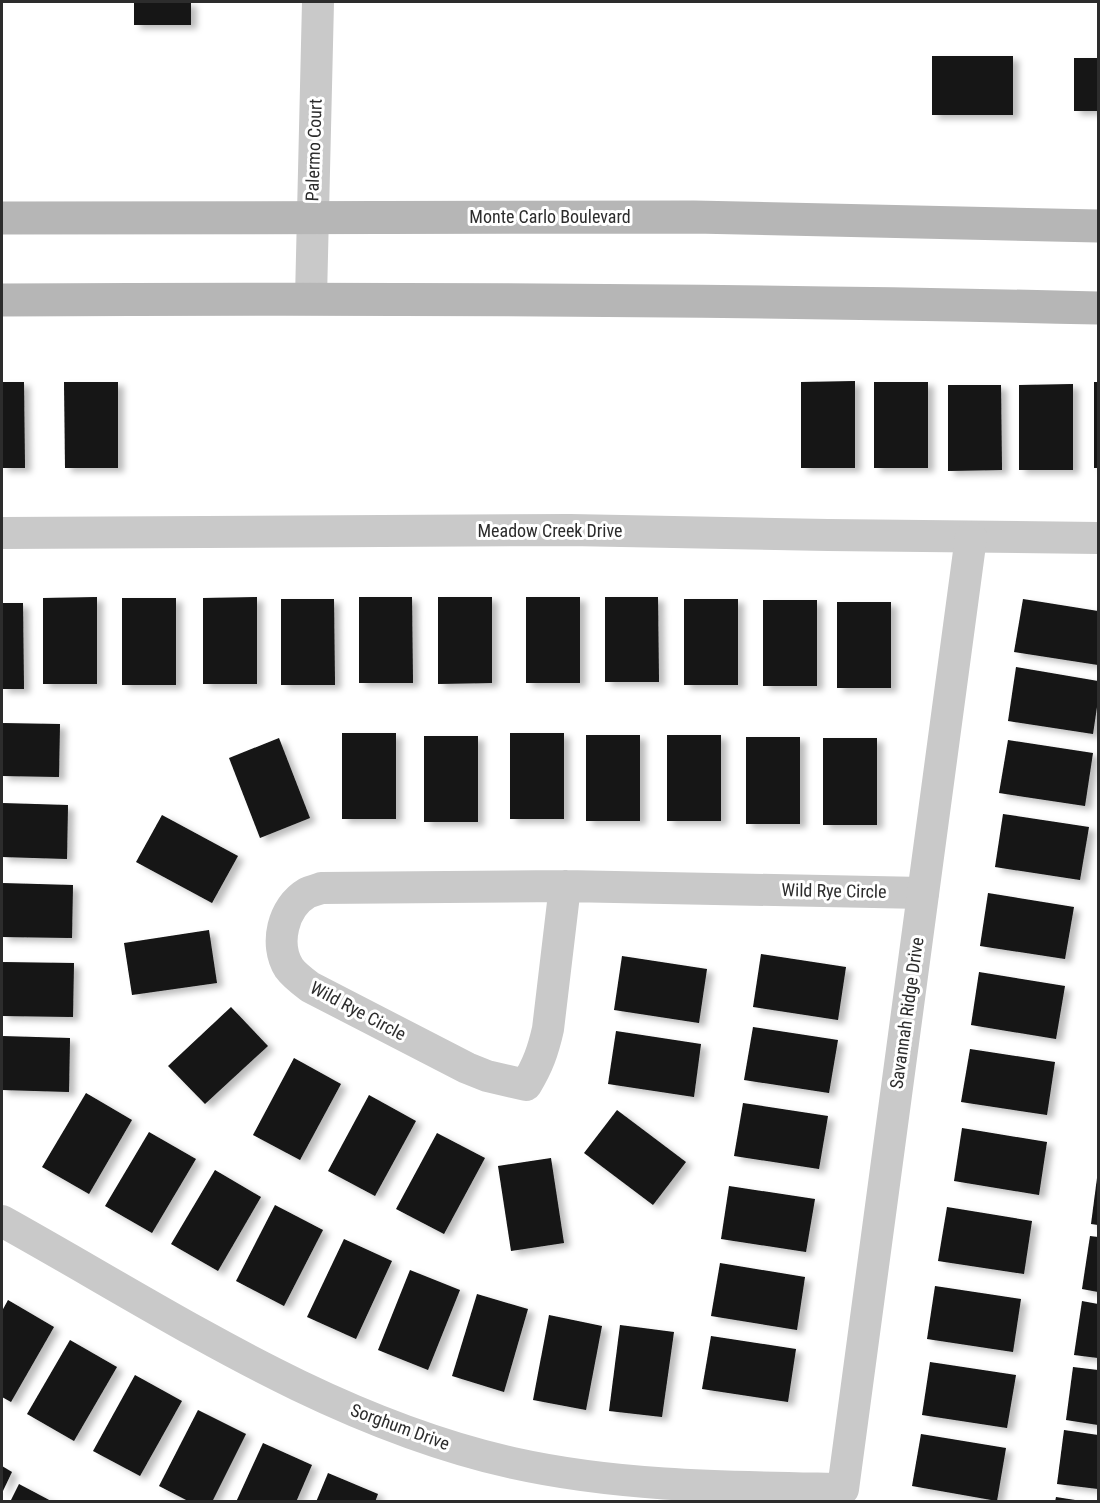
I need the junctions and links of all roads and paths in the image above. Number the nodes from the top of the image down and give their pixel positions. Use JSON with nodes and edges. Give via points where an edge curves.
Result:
{"nodes":[{"id":1,"x":318,"y":2,"type":"edge"},
{"id":2,"x":312,"y":216,"type":"junction"},
{"id":3,"x":2,"y":218,"type":"edge"},
{"id":4,"x":1098,"y":226,"type":"edge"},
{"id":5,"x":311,"y":298,"type":"junction"},
{"id":6,"x":2,"y":300,"type":"edge"},
{"id":7,"x":1098,"y":308,"type":"edge"},
{"id":8,"x":2,"y":533,"type":"edge"},
{"id":9,"x":971,"y":537,"type":"junction"},
{"id":10,"x":1098,"y":538,"type":"edge"},
{"id":11,"x":565,"y":886,"type":"junction"},
{"id":12,"x":923,"y":893,"type":"junction"},
{"id":13,"x":2,"y":1221,"type":"edge"},
{"id":14,"x":843,"y":1489,"type":"joint"}],
"edges":[{"from":1,"to":2,"type":"street","name":"Palermo Court"},
{"from":2,"to":3,"type":"main road","name":"Monte Carlo Boulevard"},
{"from":2,"to":4,"type":"main road","name":"Monte Carlo Boulevard","via":[[694,216]]},
{"from":2,"to":5,"type":"street","name":"Palermo Court"},
{"from":5,"to":6,"type":"main road"},
{"from":5,"to":7,"type":"main road"},
{"from":8,"to":9,"type":"street","name":"Meadow Creek Drive","via":[[570,530]]},
{"from":9,"to":10,"type":"street","name":"Meadow Creek Drive"},
{"from":9,"to":12,"type":"street","name":"Savannah Ridge Drive"},
{"from":11,"to":11,"type":"street","name":"Wild Rye Circle","via":[[321,888],[307,893],[288,913],[281,939],[283,953],[289,967],[310,987],[467,1068],[526,1085],[538,1065],[548,1029]]},
{"from":11,"to":12,"type":"street","name":"Wild Rye Circle"},
{"from":12,"to":14,"type":"street","name":"Savannah Ridge Drive"},
{"from":13,"to":14,"type":"street","name":"Sorghum Drive","via":[[274,1374],[453,1447],[513,1463],[643,1483]]}]}
